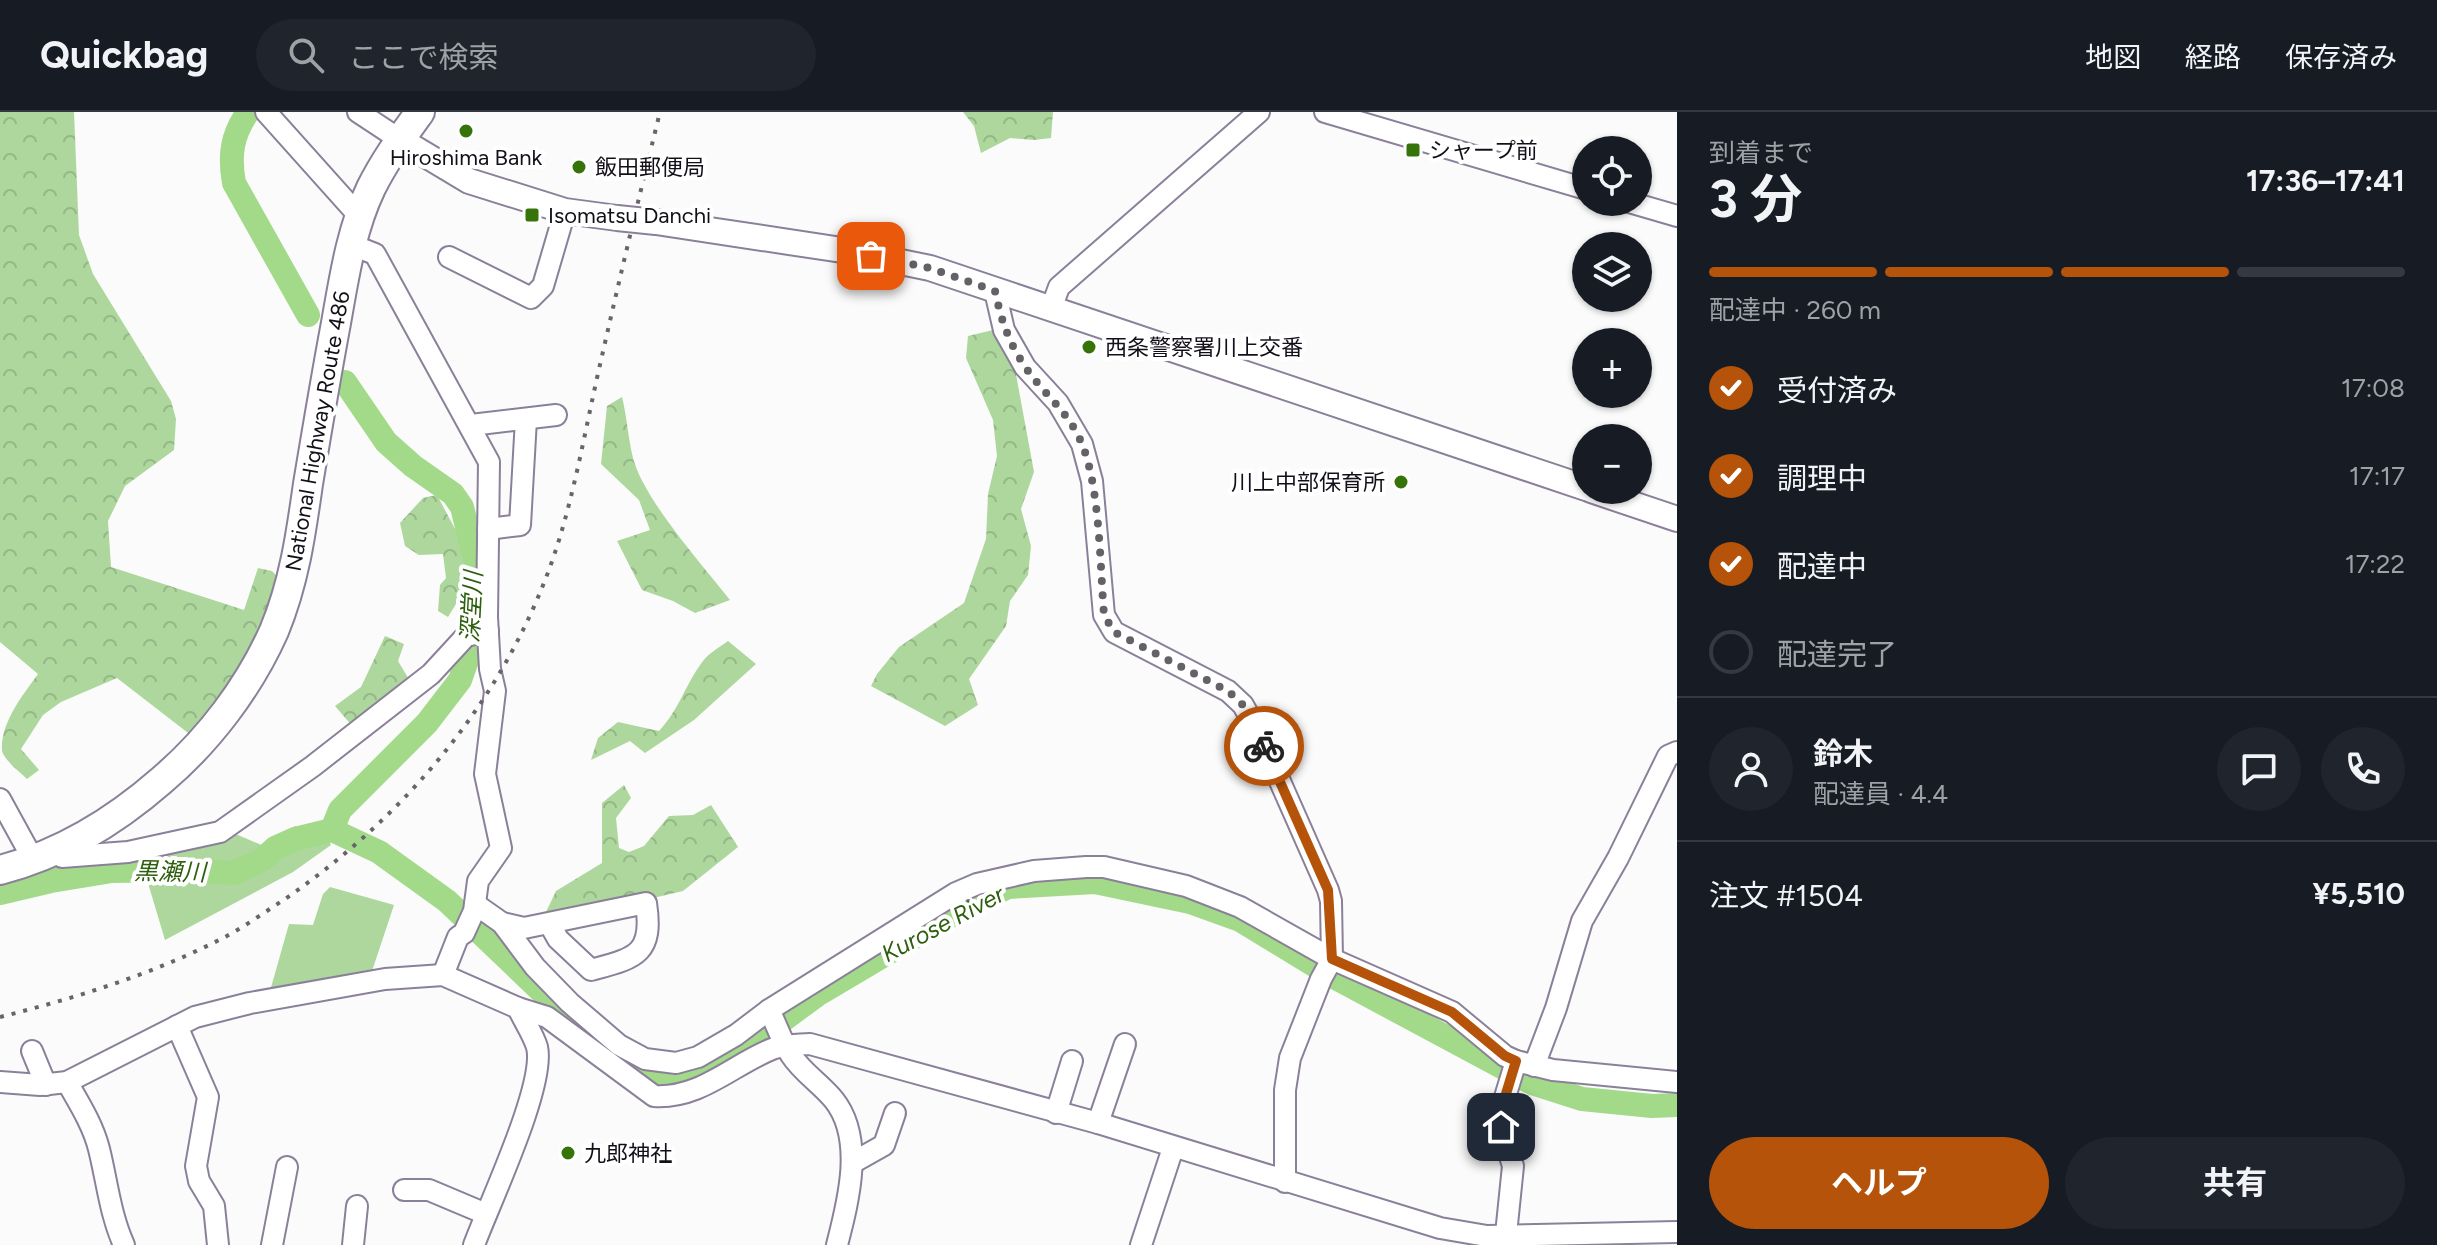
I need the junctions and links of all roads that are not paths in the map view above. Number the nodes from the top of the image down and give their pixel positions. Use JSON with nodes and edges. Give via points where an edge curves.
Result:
{"nodes":[{"id":1,"x":266,"y":112,"type":"edge"},
{"id":2,"x":358,"y":112,"type":"edge"},
{"id":3,"x":420,"y":112,"type":"edge"},
{"id":4,"x":1259,"y":112,"type":"edge"},
{"id":5,"x":1325,"y":112,"type":"edge"},
{"id":6,"x":399,"y":139,"type":"junction"},
{"id":7,"x":1572,"y":185,"type":"edge"},
{"id":8,"x":1652,"y":209,"type":"edge"},
{"id":9,"x":565,"y":211,"type":"junction"},
{"id":10,"x":1677,"y":216,"type":"edge"},
{"id":11,"x":360,"y":217,"type":"junction"},
{"id":12,"x":352,"y":245,"type":"junction"},
{"id":13,"x":449,"y":257,"type":"dead end"},
{"id":14,"x":995,"y":291,"type":"junction"},
{"id":15,"x":1051,"y":309,"type":"junction"},
{"id":16,"x":556,"y":415,"type":"dead end"},
{"id":17,"x":526,"y":419,"type":"junction"},
{"id":18,"x":471,"y":425,"type":"junction"},
{"id":19,"x":1572,"y":484,"type":"edge"},
{"id":20,"x":1632,"y":504,"type":"edge"},
{"id":21,"x":1677,"y":519,"type":"edge"},
{"id":22,"x":488,"y":529,"type":"junction"},
{"id":23,"x":478,"y":633,"type":"junction"},
{"id":24,"x":1677,"y":752,"type":"edge"},
{"id":25,"x":0,"y":799,"type":"edge"},
{"id":26,"x":45,"y":856,"type":"junction"},
{"id":27,"x":0,"y":870,"type":"edge"},
{"id":28,"x":474,"y":907,"type":"junction"},
{"id":29,"x":502,"y":923,"type":"junction"},
{"id":30,"x":549,"y":923,"type":"junction"},
{"id":31,"x":1332,"y":959,"type":"junction"},
{"id":32,"x":443,"y":975,"type":"junction"},
{"id":33,"x":518,"y":1008,"type":"junction"},
{"id":34,"x":770,"y":1013,"type":"junction"},
{"id":35,"x":177,"y":1026,"type":"junction"},
{"id":36,"x":784,"y":1042,"type":"junction"},
{"id":37,"x":1125,"y":1044,"type":"dead end"},
{"id":38,"x":32,"y":1051,"type":"dead end"},
{"id":39,"x":1072,"y":1061,"type":"dead end"},
{"id":40,"x":1525,"y":1064,"type":"junction"},
{"id":41,"x":0,"y":1082,"type":"edge"},
{"id":42,"x":67,"y":1082,"type":"junction"},
{"id":43,"x":1677,"y":1082,"type":"edge"},
{"id":44,"x":46,"y":1085,"type":"junction"},
{"id":45,"x":895,"y":1113,"type":"dead end"},
{"id":46,"x":1056,"y":1113,"type":"junction"},
{"id":47,"x":1098,"y":1123,"type":"junction"},
{"id":48,"x":1173,"y":1148,"type":"junction"},
{"id":49,"x":852,"y":1163,"type":"junction"},
{"id":50,"x":287,"y":1167,"type":"dead end"},
{"id":51,"x":1285,"y":1182,"type":"junction"},
{"id":52,"x":404,"y":1190,"type":"dead end"},
{"id":53,"x":357,"y":1206,"type":"dead end"},
{"id":54,"x":486,"y":1214,"type":"junction"},
{"id":55,"x":1677,"y":1232,"type":"edge"},
{"id":56,"x":1493,"y":1238,"type":"edge"},
{"id":57,"x":124,"y":1245,"type":"edge"},
{"id":58,"x":218,"y":1245,"type":"edge"},
{"id":59,"x":272,"y":1245,"type":"edge"},
{"id":60,"x":353,"y":1245,"type":"edge"},
{"id":61,"x":474,"y":1245,"type":"edge"},
{"id":62,"x":837,"y":1245,"type":"edge"},
{"id":63,"x":1141,"y":1245,"type":"edge"}],
"edges":[{"from":1,"to":11,"type":"street"},
{"from":2,"to":6,"type":"street"},
{"from":3,"to":6,"type":"highway","name":"National Highway Route 486"},
{"from":4,"to":15,"type":"street","via":[[1059,287]]},
{"from":5,"to":7,"type":"street"},
{"from":6,"to":9,"type":"main road","via":[[469,181]]},
{"from":6,"to":11,"type":"highway","name":"National Highway Route 486"},
{"from":8,"to":10,"type":"street"},
{"from":9,"to":13,"type":"street","via":[[543,286],[531,298]]},
{"from":9,"to":14,"type":"main road","bridge":true,"via":[[842,250],[930,268]]},
{"from":11,"to":12,"type":"highway","name":"National Highway Route 486"},
{"from":12,"to":18,"type":"street","via":[[375,254]]},
{"from":12,"to":26,"type":"highway","name":"National Highway Route 486","via":[[294,572],[265,649],[191,755],[118,815]]},
{"from":14,"to":15,"type":"main road"},
{"from":14,"to":31,"type":"street","via":[[1004,330],[1025,367],[1058,403],[1082,444],[1092,481],[1104,615],[1114,632],[1228,691],[1243,705],[1328,890]]},
{"from":15,"to":19,"type":"main road"},
{"from":16,"to":17,"type":"street"},
{"from":17,"to":18,"type":"street"},
{"from":17,"to":22,"type":"street","via":[[520,525]]},
{"from":18,"to":22,"type":"street","via":[[489,462]]},
{"from":20,"to":21,"type":"main road"},
{"from":22,"to":23,"type":"street"},
{"from":23,"to":26,"type":"street","via":[[313,766],[220,832],[128,852]]},
{"from":23,"to":28,"type":"street","via":[[495,691],[485,774],[501,848],[478,881]]},
{"from":24,"to":40,"type":"street","via":[[1668,756],[1582,921],[1556,1008]]},
{"from":25,"to":26,"type":"street"},
{"from":26,"to":27,"type":"highway","name":"National Highway Route 486"},
{"from":28,"to":29,"type":"street"},
{"from":28,"to":32,"type":"street"},
{"from":29,"to":30,"type":"street","via":[[524,928]]},
{"from":29,"to":34,"type":"street","via":[[570,1003],[619,1045],[645,1059],[676,1063],[698,1057]]},
{"from":30,"to":30,"type":"street","via":[[646,903],[650,926],[643,949],[631,959],[591,970]]},
{"from":31,"to":34,"type":"street","via":[[1240,907],[1186,886],[1104,867],[1047,870],[956,893]]},
{"from":31,"to":40,"type":"street","via":[[1452,1012],[1505,1056]]},
{"from":31,"to":51,"type":"street","via":[[1290,1058]]},
{"from":32,"to":33,"type":"street"},
{"from":32,"to":35,"type":"street","via":[[385,979],[250,1003]]},
{"from":33,"to":36,"type":"street","via":[[547,1017],[654,1096],[669,1097],[714,1082]]},
{"from":33,"to":54,"type":"street","via":[[537,1048],[537,1075]]},
{"from":34,"to":36,"type":"street"},
{"from":35,"to":42,"type":"street"},
{"from":35,"to":58,"type":"street","via":[[208,1097],[196,1166],[214,1206]]},
{"from":36,"to":46,"type":"street","via":[[810,1044]]},
{"from":36,"to":49,"type":"street","via":[[836,1102],[850,1137]]},
{"from":37,"to":47,"type":"street"},
{"from":38,"to":44,"type":"street"},
{"from":39,"to":46,"type":"street"},
{"from":40,"to":43,"type":"street"},
{"from":40,"to":56,"type":"street","via":[[1507,1088],[1501,1127],[1513,1166]]},
{"from":41,"to":44,"type":"street"},
{"from":42,"to":44,"type":"street"},
{"from":42,"to":57,"type":"street","via":[[99,1147]]},
{"from":45,"to":49,"type":"street","via":[[884,1145]]},
{"from":46,"to":47,"type":"street"},
{"from":47,"to":48,"type":"street"},
{"from":48,"to":51,"type":"street"},
{"from":48,"to":63,"type":"street"},
{"from":49,"to":62,"type":"street"},
{"from":50,"to":59,"type":"street"},
{"from":51,"to":56,"type":"street","via":[[1440,1228]]},
{"from":52,"to":54,"type":"street","via":[[429,1190]]},
{"from":53,"to":60,"type":"street"},
{"from":54,"to":61,"type":"street"},
{"from":55,"to":56,"type":"street"}]}
